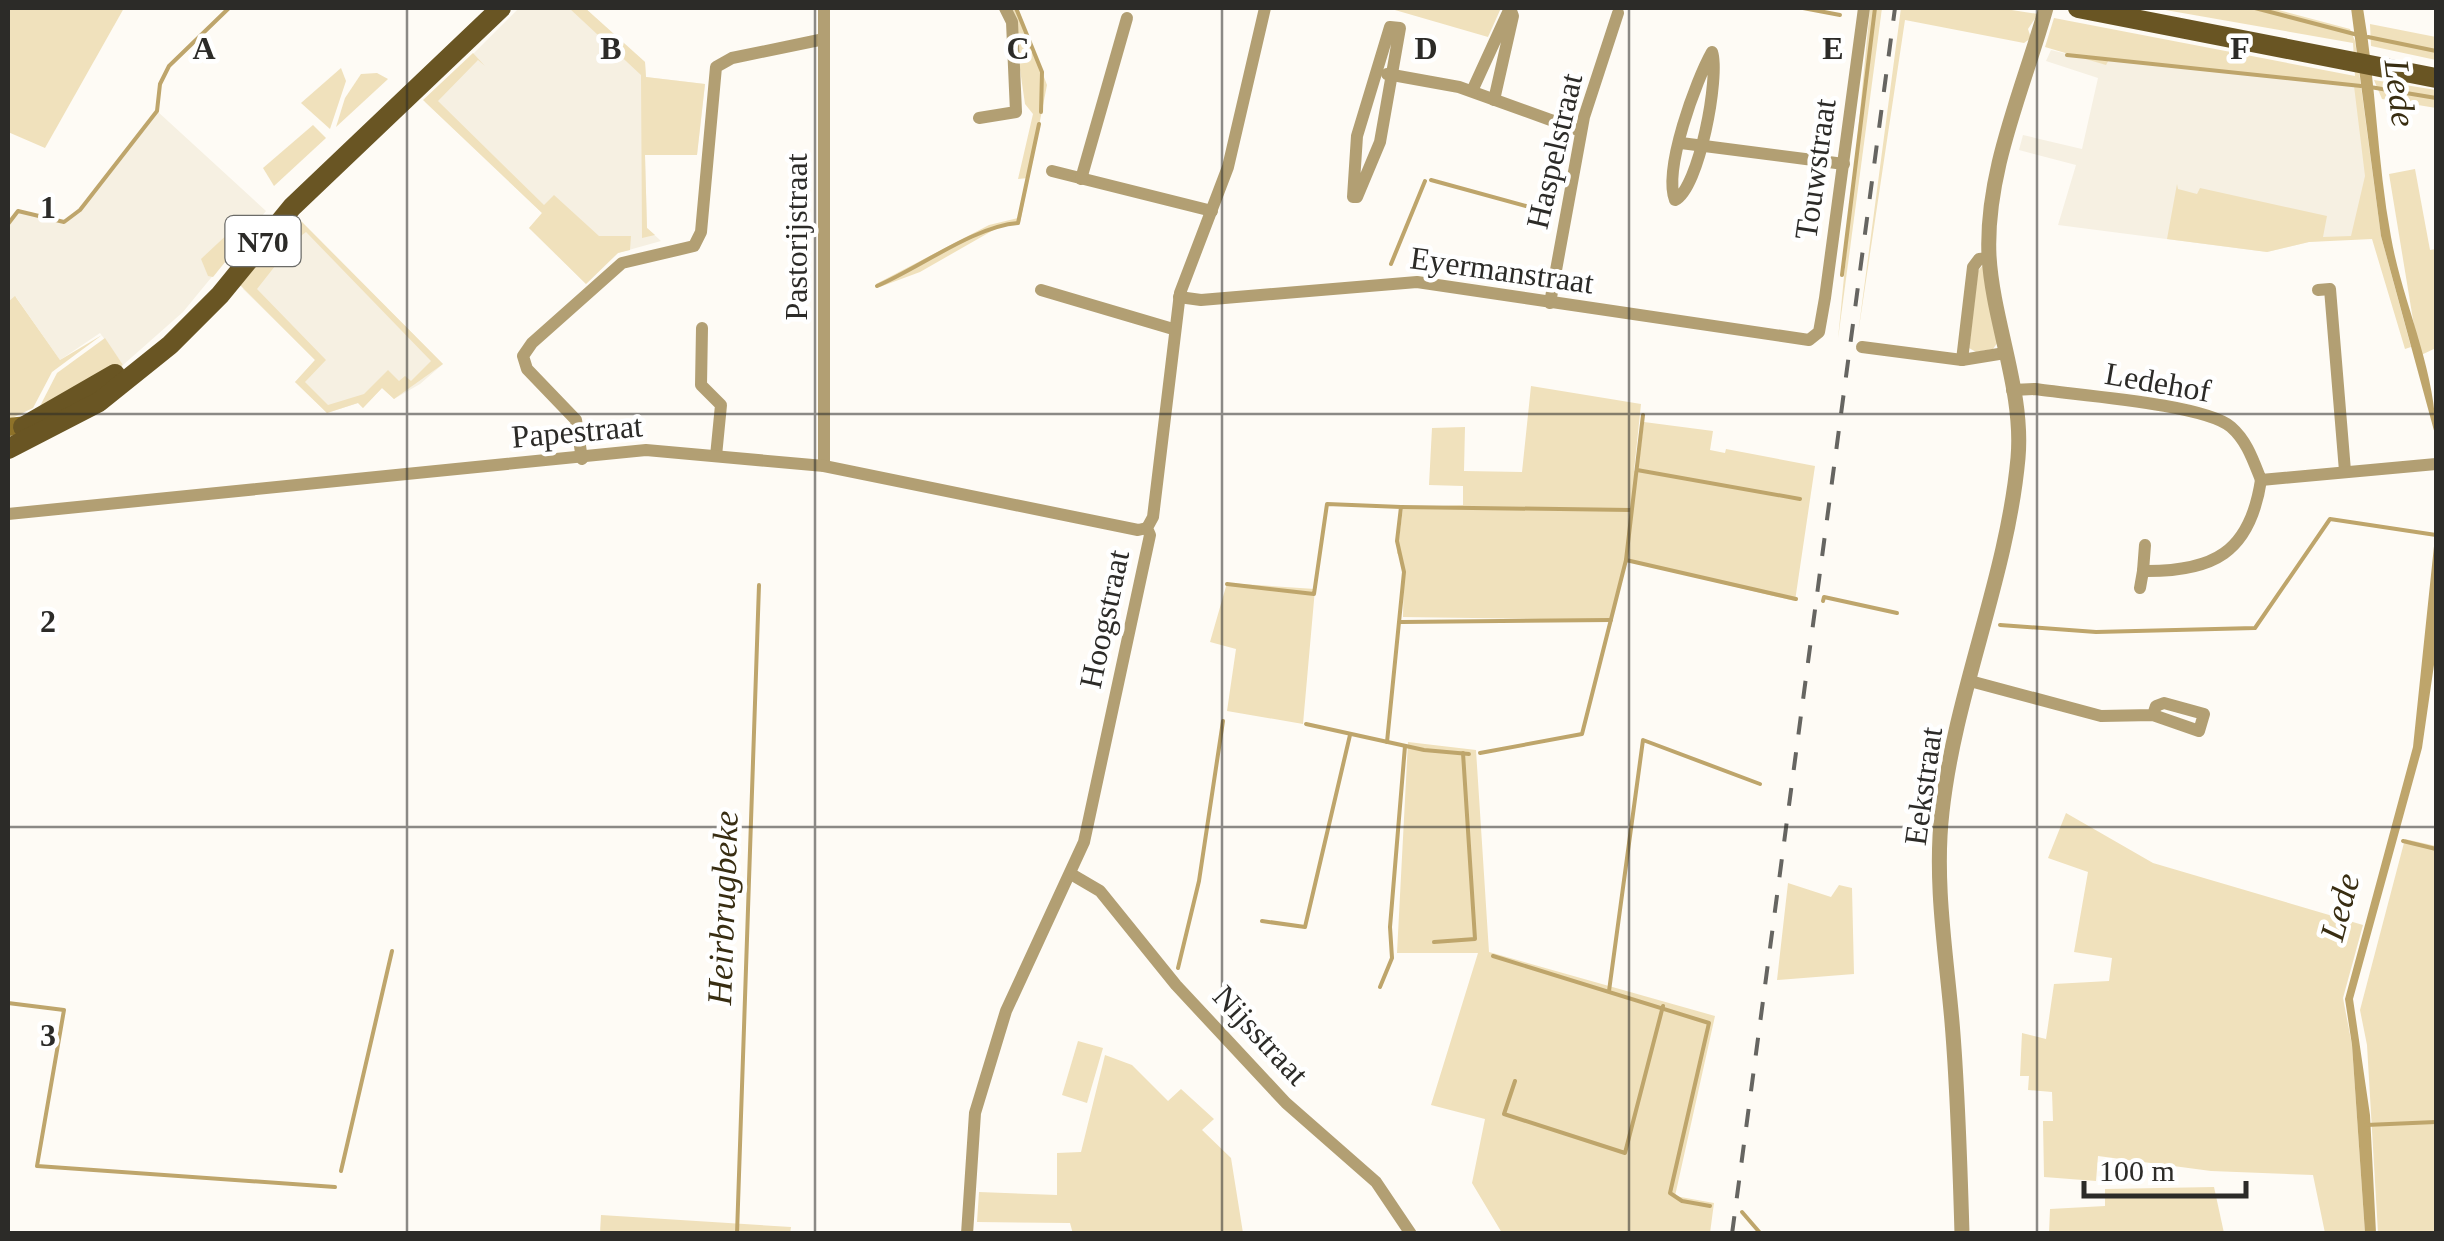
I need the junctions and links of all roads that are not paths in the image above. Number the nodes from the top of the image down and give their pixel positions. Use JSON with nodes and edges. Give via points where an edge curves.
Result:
{"nodes":[{"id":1,"x":484,"y":8,"type":"edge"},
{"id":2,"x":501,"y":8,"type":"edge"},
{"id":3,"x":824,"y":8,"type":"edge"},
{"id":4,"x":1006,"y":8,"type":"edge"},
{"id":5,"x":1265,"y":8,"type":"edge"},
{"id":6,"x":1864,"y":8,"type":"edge"},
{"id":7,"x":2046,"y":8,"type":"edge"},
{"id":8,"x":2078,"y":8,"type":"edge"},
{"id":9,"x":1618,"y":14,"type":"dead end"},
{"id":10,"x":1127,"y":18,"type":"dead end"},
{"id":11,"x":824,"y":39,"type":"junction"},
{"id":12,"x":1374,"y":72,"type":"junction"},
{"id":13,"x":1392,"y":75,"type":"junction"},
{"id":14,"x":2436,"y":75,"type":"edge"},
{"id":15,"x":1472,"y":92,"type":"junction"},
{"id":16,"x":1494,"y":100,"type":"junction"},
{"id":17,"x":979,"y":118,"type":"dead end"},
{"id":18,"x":1581,"y":132,"type":"junction"},
{"id":19,"x":1357,"y":136,"type":"junction"},
{"id":20,"x":1380,"y":142,"type":"junction"},
{"id":21,"x":1681,"y":144,"type":"junction"},
{"id":22,"x":1702,"y":147,"type":"junction"},
{"id":23,"x":1844,"y":164,"type":"junction"},
{"id":24,"x":1052,"y":172,"type":"dead end"},
{"id":25,"x":1081,"y":179,"type":"junction"},
{"id":26,"x":1212,"y":212,"type":"junction"},
{"id":27,"x":1989,"y":258,"type":"junction"},
{"id":28,"x":2329,"y":289,"type":"dead end"},
{"id":29,"x":1041,"y":290,"type":"dead end"},
{"id":30,"x":1179,"y":298,"type":"junction"},
{"id":31,"x":1550,"y":304,"type":"junction"},
{"id":32,"x":702,"y":328,"type":"dead end"},
{"id":33,"x":1173,"y":329,"type":"junction"},
{"id":34,"x":1814,"y":337,"type":"joint"},
{"id":35,"x":1862,"y":348,"type":"dead end"},
{"id":36,"x":2005,"y":354,"type":"junction"},
{"id":37,"x":1962,"y":360,"type":"junction"},
{"id":38,"x":2012,"y":390,"type":"junction"},
{"id":39,"x":14,"y":428,"type":"edge"},
{"id":40,"x":8,"y":449,"type":"edge"},
{"id":41,"x":716,"y":456,"type":"junction"},
{"id":42,"x":582,"y":459,"type":"junction"},
{"id":43,"x":2434,"y":464,"type":"edge"},
{"id":44,"x":824,"y":466,"type":"junction"},
{"id":45,"x":2345,"y":471,"type":"junction"},
{"id":46,"x":2261,"y":480,"type":"junction"},
{"id":47,"x":8,"y":514,"type":"edge"},
{"id":48,"x":1147,"y":528,"type":"junction"},
{"id":49,"x":2145,"y":545,"type":"dead end"},
{"id":50,"x":2143,"y":571,"type":"junction"},
{"id":51,"x":2140,"y":588,"type":"dead end"},
{"id":52,"x":1970,"y":681,"type":"junction"},
{"id":53,"x":2153,"y":715,"type":"dead end"},
{"id":54,"x":1071,"y":874,"type":"junction"},
{"id":55,"x":967,"y":1234,"type":"edge"},
{"id":56,"x":1411,"y":1234,"type":"edge"},
{"id":57,"x":1962,"y":1234,"type":"edge"}],
"edges":[{"from":1,"to":39,"type":"main road","number":"N70","via":[[270,213],[176,323],[101,384]]},
{"from":2,"to":40,"type":"main road","number":"N70","via":[[292,207],[170,345],[99,402]]},
{"from":3,"to":11,"type":"street","name":"Pastorijstraat"},
{"from":4,"to":17,"type":"street","via":[[1016,112]]},
{"from":5,"to":26,"type":"street","name":"Hoogstraat"},
{"from":6,"to":23,"type":"street","name":"Touwstraat"},
{"from":7,"to":27,"type":"street","name":"Eekstraat","via":[[1996,178]]},
{"from":8,"to":14,"type":"main road"},
{"from":9,"to":18,"type":"street","name":"Haspelstraat"},
{"from":10,"to":25,"type":"street"},
{"from":11,"to":42,"type":"street","via":[[716,67],[701,232],[694,246],[622,263],[523,356],[527,369],[576,420]]},
{"from":11,"to":44,"type":"street","name":"Pastorijstraat"},
{"from":12,"to":13,"type":"street"},
{"from":12,"to":13,"type":"street","via":[[1395,26],[1400,28]]},
{"from":12,"to":19,"type":"street"},
{"from":13,"to":15,"type":"street"},
{"from":13,"to":20,"type":"street"},
{"from":15,"to":16,"type":"street"},
{"from":15,"to":16,"type":"street","via":[[1510,8],[1514,16]]},
{"from":16,"to":18,"type":"street"},
{"from":18,"to":31,"type":"street","name":"Haspelstraat"},
{"from":19,"to":20,"type":"street"},
{"from":19,"to":20,"type":"street","via":[[1353,197]]},
{"from":21,"to":22,"type":"street"},
{"from":21,"to":22,"type":"street","via":[[1675,200],[1684,194]]},
{"from":21,"to":22,"type":"street","via":[[1712,52]]},
{"from":22,"to":23,"type":"street"},
{"from":23,"to":34,"type":"street","name":"Touwstraat"},
{"from":24,"to":25,"type":"street"},
{"from":25,"to":26,"type":"street"},
{"from":26,"to":30,"type":"street","name":"Hoogstraat"},
{"from":27,"to":36,"type":"street","name":"Eekstraat"},
{"from":27,"to":37,"type":"street","name":"Eekstraat","via":[[1973,267]]},
{"from":28,"to":45,"type":"street"},
{"from":29,"to":33,"type":"street"},
{"from":30,"to":31,"type":"street","name":"Eyermanstraat","via":[[1417,282]]},
{"from":30,"to":33,"type":"street","name":"Hoogstraat"},
{"from":31,"to":34,"type":"street","name":"Eyermanstraat","via":[[1803,342]]},
{"from":32,"to":41,"type":"street","via":[[701,384],[721,405]]},
{"from":33,"to":48,"type":"street","name":"Hoogstraat"},
{"from":35,"to":37,"type":"street"},
{"from":36,"to":37,"type":"street"},
{"from":36,"to":38,"type":"street","name":"Eekstraat"},
{"from":38,"to":46,"type":"street","name":"Ledehof","via":[[2200,413],[2229,424],[2249,448]]},
{"from":38,"to":52,"type":"street","name":"Eekstraat","via":[[2018,460]]},
{"from":41,"to":42,"type":"street","name":"Papestraat","via":[[646,450]]},
{"from":41,"to":44,"type":"street","name":"Papestraat"},
{"from":42,"to":47,"type":"street","name":"Papestraat"},
{"from":43,"to":45,"type":"street"},
{"from":44,"to":48,"type":"street","name":"Papestraat"},
{"from":45,"to":46,"type":"street"},
{"from":46,"to":50,"type":"street","via":[[2250,524],[2220,557],[2188,570]]},
{"from":48,"to":54,"type":"street","name":"Hoogstraat","via":[[1123,666]]},
{"from":49,"to":50,"type":"street"},
{"from":50,"to":51,"type":"street"},
{"from":52,"to":53,"type":"street","via":[[2101,716]]},
{"from":52,"to":57,"type":"street","name":"Eekstraat","via":[[1951,753],[1939,842]]},
{"from":54,"to":55,"type":"street","name":"Hoogstraat","via":[[1006,1011],[988,1067],[970,1151]]},
{"from":54,"to":56,"type":"street","name":"Nijsstraat","via":[[1100,891],[1286,1103],[1376,1182]]}]}
